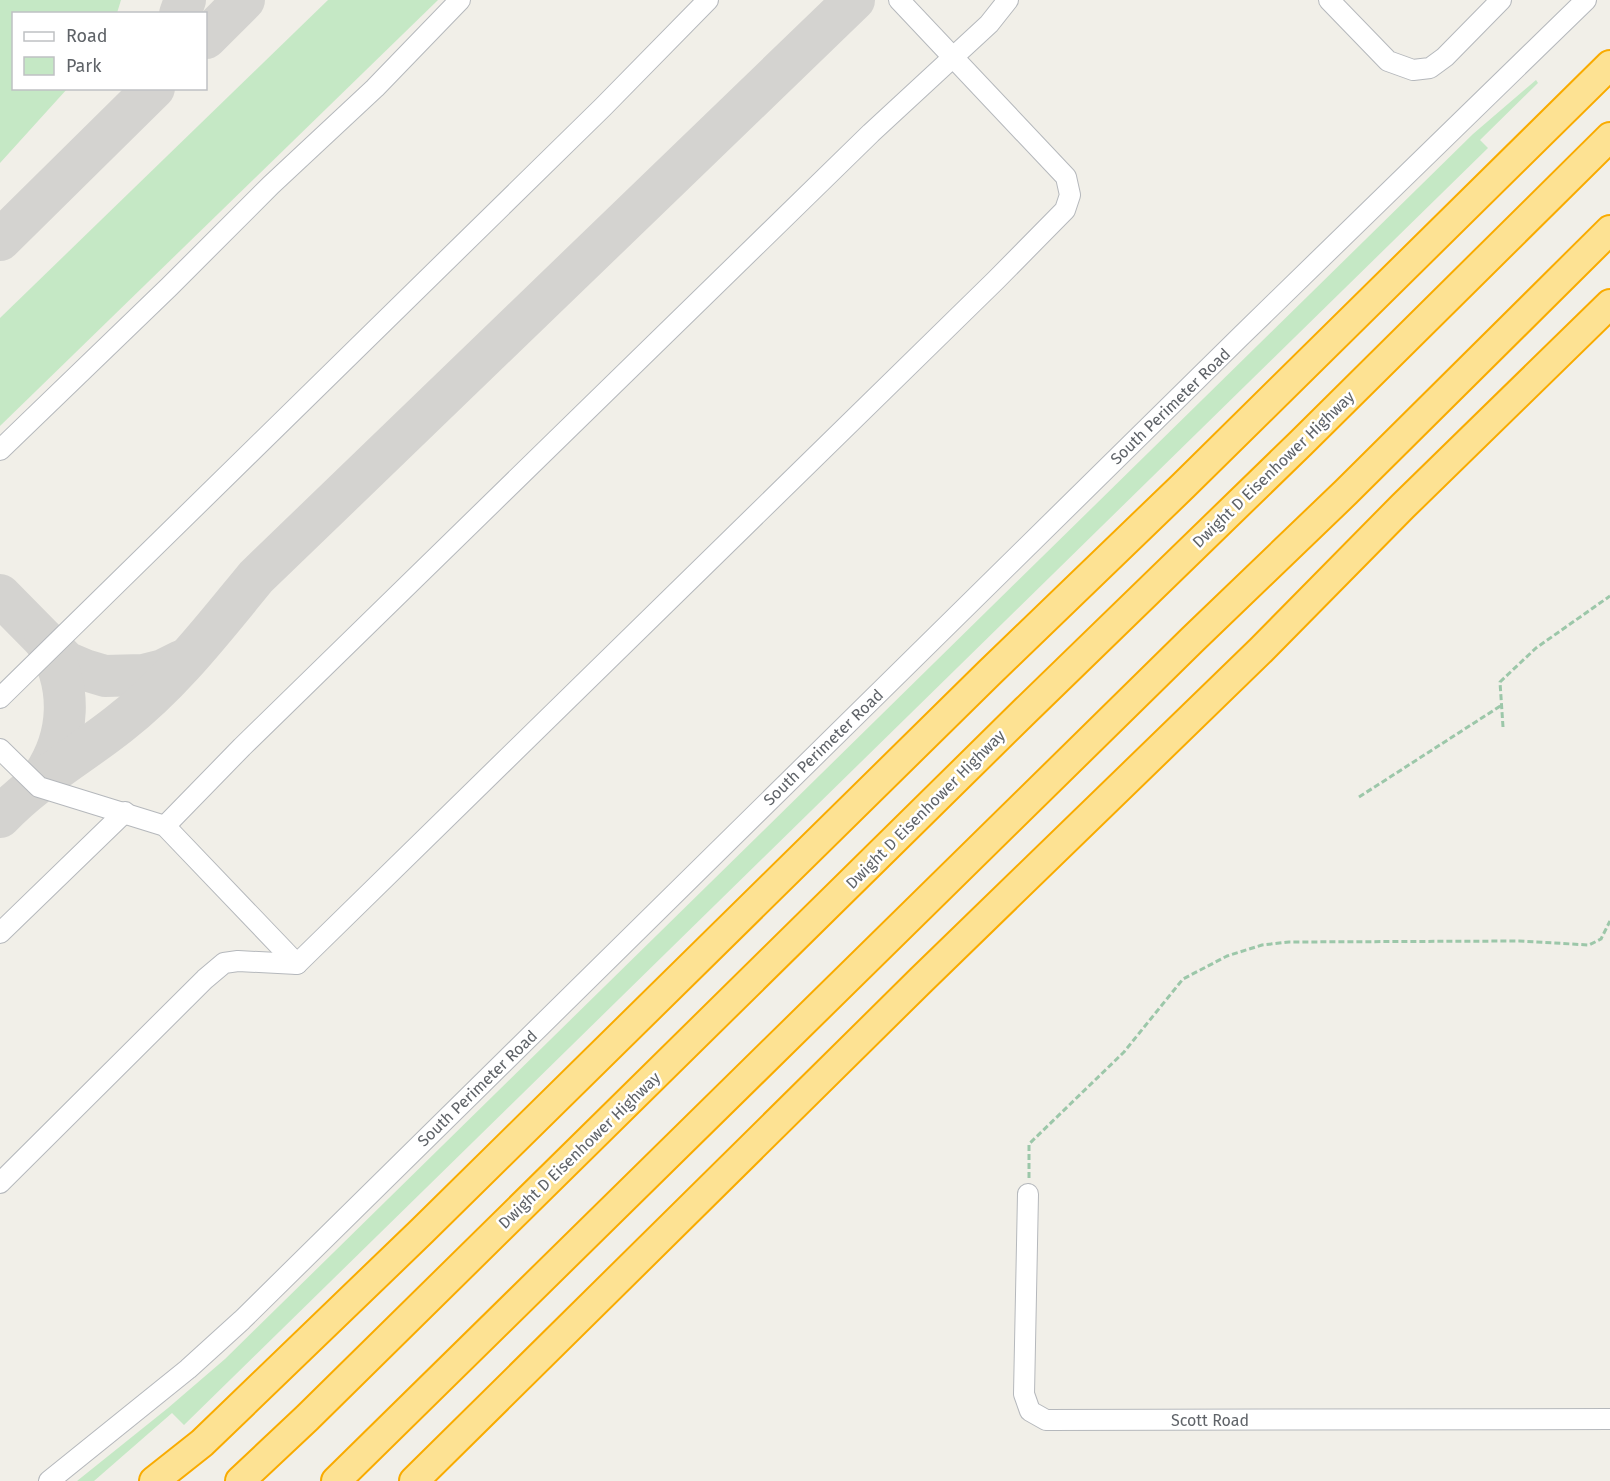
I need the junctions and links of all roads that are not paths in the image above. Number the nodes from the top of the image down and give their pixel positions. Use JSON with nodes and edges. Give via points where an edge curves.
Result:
{"nodes":[{"id":1,"x":460,"y":0,"type":"edge"},
{"id":2,"x":708,"y":0,"type":"edge"},
{"id":3,"x":899,"y":0,"type":"edge"},
{"id":4,"x":1008,"y":0,"type":"edge"},
{"id":5,"x":1329,"y":0,"type":"edge"},
{"id":6,"x":1501,"y":0,"type":"edge"},
{"id":7,"x":1586,"y":0,"type":"edge"},
{"id":8,"x":955,"y":57,"type":"junction"},
{"id":9,"x":1610,"y":64,"type":"edge"},
{"id":10,"x":1610,"y":137,"type":"edge"},
{"id":11,"x":1610,"y":230,"type":"edge"},
{"id":12,"x":1610,"y":304,"type":"edge"},
{"id":13,"x":0,"y":450,"type":"edge"},
{"id":14,"x":0,"y":698,"type":"edge"},
{"id":15,"x":0,"y":748,"type":"edge"},
{"id":16,"x":125,"y":812,"type":"junction"},
{"id":17,"x":165,"y":826,"type":"junction"},
{"id":18,"x":0,"y":933,"type":"edge"},
{"id":19,"x":297,"y":964,"type":"junction"},
{"id":20,"x":0,"y":1183,"type":"edge"},
{"id":21,"x":1028,"y":1194,"type":"road end"},
{"id":22,"x":1610,"y":1419,"type":"edge"},
{"id":23,"x":49,"y":1481,"type":"edge"},
{"id":24,"x":154,"y":1481,"type":"edge"},
{"id":25,"x":240,"y":1481,"type":"edge"},
{"id":26,"x":336,"y":1481,"type":"edge"},
{"id":27,"x":414,"y":1481,"type":"edge"}],
"edges":[{"from":1,"to":13,"type":"street","via":[[375,88]]},
{"from":2,"to":14,"type":"street"},
{"from":3,"to":8,"type":"street"},
{"from":4,"to":8,"type":"street"},
{"from":5,"to":6,"type":"street","via":[[1388,61],[1413,70],[1430,68],[1445,57]]},
{"from":7,"to":23,"type":"street","name":"South Perimeter Road","via":[[242,1320]]},
{"from":8,"to":17,"type":"street","via":[[871,133]]},
{"from":8,"to":19,"type":"street","via":[[1066,177],[1070,195],[1065,210]]},
{"from":9,"to":24,"type":"highway","via":[[413,1239],[202,1443]]},
{"from":10,"to":25,"type":"highway","name":"Dwight D Eisenhower Highway"},
{"from":11,"to":26,"type":"highway"},
{"from":12,"to":27,"type":"highway"},
{"from":15,"to":16,"type":"street","via":[[39,787]]},
{"from":16,"to":17,"type":"street"},
{"from":16,"to":18,"type":"street"},
{"from":17,"to":19,"type":"street"},
{"from":19,"to":20,"type":"street","via":[[224,963]]},
{"from":21,"to":22,"type":"street","name":"Scott Road","via":[[1024,1394],[1030,1411],[1046,1420]]}]}
